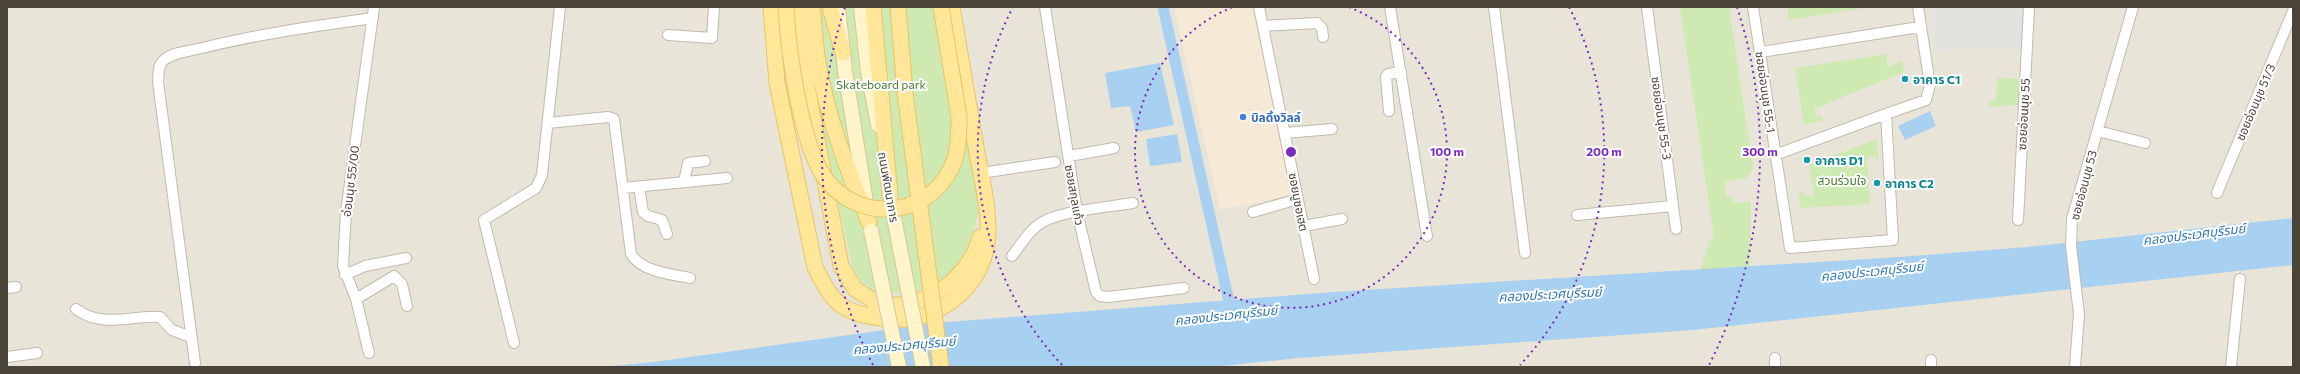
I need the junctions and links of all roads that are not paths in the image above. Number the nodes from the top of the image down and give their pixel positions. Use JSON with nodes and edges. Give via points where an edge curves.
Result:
{"nodes":[{"id":1,"x":374,"y":7,"type":"edge"},
{"id":2,"x":560,"y":7,"type":"edge"},
{"id":3,"x":714,"y":7,"type":"edge"},
{"id":4,"x":771,"y":7,"type":"edge"},
{"id":5,"x":786,"y":7,"type":"edge"},
{"id":6,"x":800,"y":7,"type":"edge"},
{"id":7,"x":812,"y":7,"type":"edge"},
{"id":8,"x":830,"y":7,"type":"edge"},
{"id":9,"x":838,"y":7,"type":"edge"},
{"id":10,"x":861,"y":7,"type":"edge"},
{"id":11,"x":872,"y":7,"type":"edge"},
{"id":12,"x":898,"y":7,"type":"edge"},
{"id":13,"x":941,"y":7,"type":"edge"},
{"id":14,"x":952,"y":7,"type":"edge"},
{"id":15,"x":1045,"y":7,"type":"edge"},
{"id":16,"x":1390,"y":7,"type":"edge"},
{"id":17,"x":1494,"y":7,"type":"edge"},
{"id":18,"x":1647,"y":7,"type":"edge"},
{"id":19,"x":1753,"y":7,"type":"edge"},
{"id":20,"x":1918,"y":7,"type":"edge"},
{"id":21,"x":2029,"y":7,"type":"edge"},
{"id":22,"x":2134,"y":7,"type":"edge"},
{"id":23,"x":1262,"y":8,"type":"edge"},
{"id":24,"x":2293,"y":11,"type":"edge"},
{"id":25,"x":373,"y":18,"type":"junction"},
{"id":26,"x":1263,"y":26,"type":"junction"},
{"id":27,"x":1921,"y":29,"type":"junction"},
{"id":28,"x":668,"y":35,"type":"dead end"},
{"id":29,"x":1323,"y":37,"type":"dead end"},
{"id":30,"x":1760,"y":52,"type":"junction"},
{"id":31,"x":842,"y":53,"type":"junction"},
{"id":32,"x":1401,"y":72,"type":"junction"},
{"id":33,"x":1389,"y":111,"type":"dead end"},
{"id":34,"x":1886,"y":114,"type":"junction"},
{"id":35,"x":548,"y":123,"type":"junction"},
{"id":36,"x":1332,"y":129,"type":"dead end"},
{"id":37,"x":2098,"y":131,"type":"junction"},
{"id":38,"x":1285,"y":133,"type":"junction"},
{"id":39,"x":2145,"y":143,"type":"dead end"},
{"id":40,"x":1114,"y":148,"type":"dead end"},
{"id":41,"x":1775,"y":155,"type":"junction"},
{"id":42,"x":1069,"y":156,"type":"junction"},
{"id":43,"x":705,"y":161,"type":"dead end"},
{"id":44,"x":1055,"y":162,"type":"dead end"},
{"id":45,"x":981,"y":174,"type":"junction"},
{"id":46,"x":727,"y":178,"type":"dead end"},
{"id":47,"x":684,"y":182,"type":"junction"},
{"id":48,"x":639,"y":187,"type":"junction"},
{"id":49,"x":623,"y":188,"type":"junction"},
{"id":50,"x":2217,"y":193,"type":"dead end"},
{"id":51,"x":890,"y":196,"type":"junction"},
{"id":52,"x":1298,"y":199,"type":"junction"},
{"id":53,"x":1133,"y":203,"type":"dead end"},
{"id":54,"x":1674,"y":206,"type":"junction"},
{"id":55,"x":986,"y":210,"type":"junction"},
{"id":56,"x":1077,"y":212,"type":"junction"},
{"id":57,"x":1253,"y":212,"type":"dead end"},
{"id":58,"x":1577,"y":215,"type":"dead end"},
{"id":59,"x":1342,"y":220,"type":"dead end"},
{"id":60,"x":2018,"y":220,"type":"dead end"},
{"id":61,"x":870,"y":226,"type":"junction"},
{"id":62,"x":1304,"y":226,"type":"junction"},
{"id":63,"x":1676,"y":229,"type":"dead end"},
{"id":64,"x":667,"y":234,"type":"dead end"},
{"id":65,"x":1427,"y":236,"type":"dead end"},
{"id":66,"x":1524,"y":253,"type":"dead end"},
{"id":67,"x":1012,"y":256,"type":"dead end"},
{"id":68,"x":406,"y":258,"type":"dead end"},
{"id":69,"x":815,"y":267,"type":"junction"},
{"id":70,"x":345,"y":275,"type":"junction"},
{"id":71,"x":690,"y":278,"type":"dead end"},
{"id":72,"x":2240,"y":279,"type":"dead end"},
{"id":73,"x":1314,"y":280,"type":"dead end"},
{"id":74,"x":1184,"y":288,"type":"dead end"},
{"id":75,"x":356,"y":299,"type":"junction"},
{"id":76,"x":879,"y":304,"type":"junction"},
{"id":77,"x":407,"y":306,"type":"dead end"},
{"id":78,"x":76,"y":309,"type":"dead end"},
{"id":79,"x":191,"y":337,"type":"junction"},
{"id":80,"x":514,"y":343,"type":"dead end"},
{"id":81,"x":37,"y":353,"type":"dead end"},
{"id":82,"x":369,"y":353,"type":"dead end"},
{"id":83,"x":7,"y":356,"type":"edge"},
{"id":84,"x":195,"y":363,"type":"dead end"},
{"id":85,"x":899,"y":367,"type":"edge"},
{"id":86,"x":923,"y":367,"type":"edge"},
{"id":87,"x":941,"y":367,"type":"edge"},
{"id":88,"x":2076,"y":367,"type":"edge"},
{"id":89,"x":2231,"y":367,"type":"edge"}],
"edges":[{"from":1,"to":25,"type":"street","name":"อ่อนนุช 55/00"},
{"from":2,"to":35,"type":"street"},
{"from":3,"to":28,"type":"street","via":[[712,38]]},
{"from":4,"to":69,"type":"main road","via":[[777,83]]},
{"from":5,"to":13,"type":"main road","bridge":true,"via":[[795,83],[807,135],[821,172],[835,190],[848,200],[862,207],[883,210],[910,205],[928,196],[944,179],[955,160],[958,117]]},
{"from":6,"to":76,"type":"main road","via":[[807,86],[841,266],[855,289]]},
{"from":7,"to":61,"type":"main road","via":[[818,63],[836,133]]},
{"from":8,"to":31,"type":"main road"},
{"from":9,"to":31,"type":"main road","name":"ถนนพัฒนาการ"},
{"from":10,"to":51,"type":"main road","name":"ถนนพัฒนาการ","via":[[868,72]]},
{"from":11,"to":51,"type":"main road"},
{"from":12,"to":87,"type":"main road","bridge":true,"via":[[905,93]]},
{"from":14,"to":45,"type":"main road"},
{"from":15,"to":42,"type":"street","name":"ซอยสกุลแก้ว"},
{"from":16,"to":32,"type":"street"},
{"from":17,"to":66,"type":"street"},
{"from":18,"to":54,"type":"street","name":"ซอยอ่อนนุช 55-3"},
{"from":19,"to":30,"type":"street","name":"ซอยอ่อนนุช 55-1"},
{"from":20,"to":27,"type":"street"},
{"from":21,"to":60,"type":"street","name":"ซอยอ่อนนุช 55"},
{"from":22,"to":37,"type":"street","name":"ซอยอ่อนนุช 53"},
{"from":23,"to":26,"type":"street","name":"ซอยมูซอเฮต"},
{"from":24,"to":50,"type":"street","name":"ซอยอ่อนนุช 51/3"},
{"from":25,"to":70,"type":"street","name":"อ่อนนุช 55/00","via":[[346,212],[343,266]]},
{"from":25,"to":79,"type":"street","via":[[214,45],[180,53],[160,64],[158,82]]},
{"from":26,"to":29,"type":"street","via":[[1317,23],[1322,28]]},
{"from":26,"to":38,"type":"street","name":"ซอยมูซอเฮต"},
{"from":27,"to":30,"type":"street","via":[[1913,28]]},
{"from":27,"to":34,"type":"street","via":[[1930,85],[1926,100]]},
{"from":30,"to":41,"type":"street","name":"ซอยอ่อนนุช 55-1"},
{"from":31,"to":61,"type":"main road","name":"ถนนพัฒนาการ"},
{"from":32,"to":33,"type":"street","via":[[1388,74],[1386,77]]},
{"from":32,"to":65,"type":"street"},
{"from":34,"to":41,"type":"street"},
{"from":34,"to":41,"type":"street","name":"ซอยอ่อนนุช 55-1","via":[[1893,240],[1790,248]]},
{"from":35,"to":49,"type":"street","via":[[608,117],[614,119]]},
{"from":35,"to":80,"type":"street","via":[[540,182],[536,188],[484,220]]},
{"from":36,"to":38,"type":"street"},
{"from":37,"to":39,"type":"street"},
{"from":37,"to":88,"type":"street","name":"ซอยอ่อนนุช 53","via":[[2072,219],[2071,246],[2079,314]]},
{"from":38,"to":52,"type":"street","name":"ซอยมูซอเฮต"},
{"from":40,"to":42,"type":"street"},
{"from":42,"to":56,"type":"street","name":"ซอยสกุลแก้ว"},
{"from":43,"to":47,"type":"street","via":[[688,163]]},
{"from":44,"to":45,"type":"street"},
{"from":45,"to":55,"type":"main road"},
{"from":46,"to":47,"type":"street"},
{"from":47,"to":48,"type":"street"},
{"from":48,"to":49,"type":"street"},
{"from":48,"to":64,"type":"street","via":[[643,212],[662,220]]},
{"from":49,"to":71,"type":"street","via":[[631,254],[635,261],[645,267]]},
{"from":51,"to":86,"type":"main road","name":"ถนนพัฒนาการ","bridge":true},
{"from":52,"to":57,"type":"street"},
{"from":52,"to":62,"type":"street","name":"ซอยมูซอเฮต"},
{"from":53,"to":56,"type":"street"},
{"from":54,"to":58,"type":"street"},
{"from":54,"to":63,"type":"street","name":"ซอยอ่อนนุช 55-3"},
{"from":55,"to":69,"type":"main road","via":[[986,252],[970,286],[937,309],[920,316],[900,319],[863,316],[849,310],[826,291]]},
{"from":55,"to":76,"type":"main road","via":[[975,254],[952,282],[915,302]]},
{"from":56,"to":67,"type":"street","via":[[1038,225]]},
{"from":56,"to":74,"type":"street","name":"ซอยสกุลแก้ว","via":[[1096,292],[1100,296]]},
{"from":59,"to":62,"type":"street"},
{"from":61,"to":85,"type":"main road","name":"ถนนพัฒนาการ","bridge":true},
{"from":62,"to":73,"type":"street","name":"ซอยมูซอเฮต"},
{"from":68,"to":70,"type":"street","via":[[365,266]]},
{"from":69,"to":76,"type":"main road","via":[[837,292]]},
{"from":70,"to":75,"type":"street","name":"อ่อนนุช 55/00"},
{"from":72,"to":89,"type":"street"},
{"from":75,"to":77,"type":"street","via":[[394,276],[402,284]]},
{"from":75,"to":82,"type":"street","name":"อ่อนนุช 55/00"},
{"from":78,"to":79,"type":"street","via":[[87,317],[103,320],[160,317],[172,330]]},
{"from":79,"to":84,"type":"street"},
{"from":81,"to":83,"type":"street"}]}
